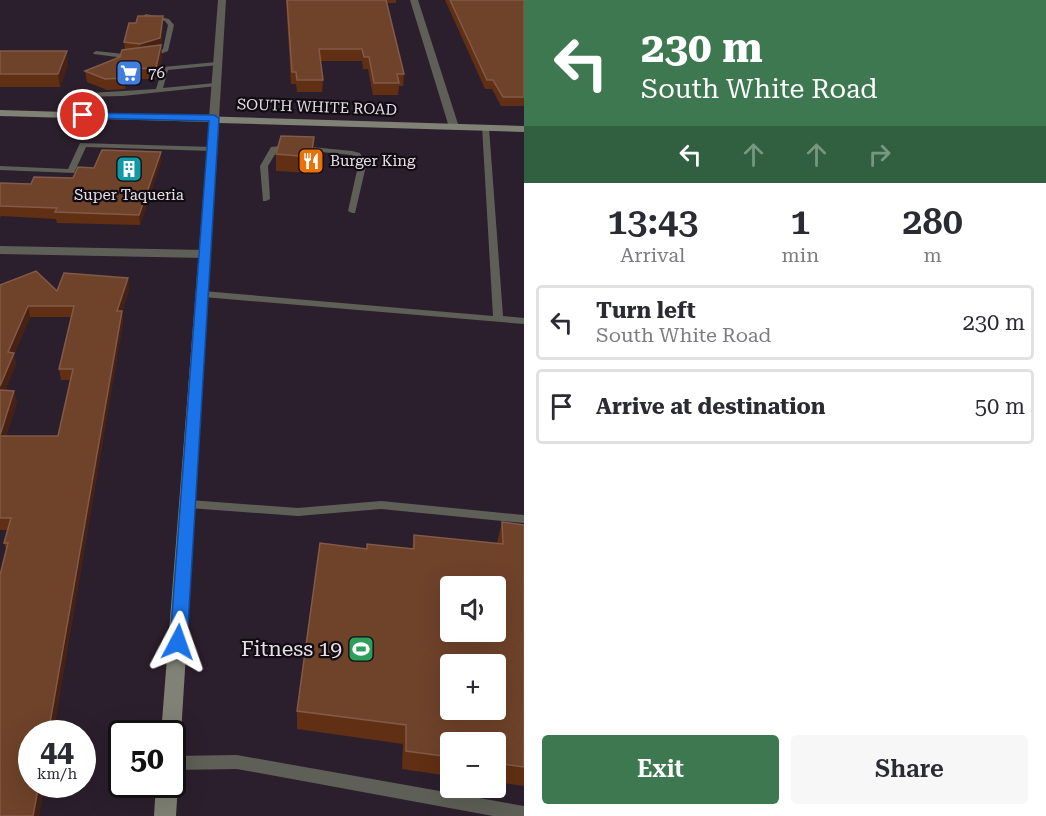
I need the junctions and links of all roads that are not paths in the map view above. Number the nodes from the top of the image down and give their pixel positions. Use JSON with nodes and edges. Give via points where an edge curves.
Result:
{"nodes":[{"id":1,"x":222,"y":0,"type":"edge"},
{"id":2,"x":414,"y":0,"type":"edge"},
{"id":3,"x":146,"y":16,"type":"edge"},
{"id":4,"x":96,"y":53,"type":"dead end"},
{"id":5,"x":217,"y":64,"type":"junction"},
{"id":6,"x":215,"y":85,"type":"junction"},
{"id":7,"x":159,"y":90,"type":"junction"},
{"id":8,"x":0,"y":113,"type":"edge"},
{"id":9,"x":60,"y":115,"type":"junction"},
{"id":10,"x":214,"y":118,"type":"junction"},
{"id":11,"x":454,"y":127,"type":"junction"},
{"id":12,"x":485,"y":128,"type":"junction"},
{"id":13,"x":524,"y":129,"type":"edge"},
{"id":14,"x":212,"y":149,"type":"junction"},
{"id":15,"x":0,"y":168,"type":"edge"},
{"id":16,"x":266,"y":199,"type":"dead end"},
{"id":17,"x":352,"y":211,"type":"dead end"},
{"id":18,"x":0,"y":250,"type":"edge"},
{"id":19,"x":205,"y":254,"type":"junction"},
{"id":20,"x":202,"y":294,"type":"junction"},
{"id":21,"x":498,"y":319,"type":"junction"},
{"id":22,"x":524,"y":321,"type":"edge"},
{"id":23,"x":189,"y":504,"type":"junction"},
{"id":24,"x":524,"y":519,"type":"edge"},
{"id":25,"x":172,"y":720,"type":"edge"},
{"id":26,"x":186,"y":763,"type":"edge"},
{"id":27,"x":168,"y":798,"type":"edge"},
{"id":28,"x":169,"y":814,"type":"edge"},
{"id":29,"x":524,"y":814,"type":"edge"}],
"edges":[{"from":1,"to":5,"type":"street"},
{"from":2,"to":11,"type":"street"},
{"from":3,"to":4,"type":"lane","via":[[167,20],[171,25],[166,50],[148,57]]},
{"from":5,"to":6,"type":"street"},
{"from":5,"to":7,"type":"lane","via":[[165,68]]},
{"from":6,"to":7,"type":"lane"},
{"from":6,"to":10,"type":"street"},
{"from":7,"to":9,"type":"lane","via":[[76,95],[68,100]]},
{"from":8,"to":9,"type":"main road","name":"SOUTH WHITE ROAD"},
{"from":9,"to":10,"type":"main road","name":"SOUTH WHITE ROAD"},
{"from":10,"to":11,"type":"main road","name":"SOUTH WHITE ROAD"},
{"from":10,"to":14,"type":"main road"},
{"from":11,"to":12,"type":"main road","name":"SOUTH WHITE ROAD"},
{"from":12,"to":13,"type":"main road","name":"SOUTH WHITE ROAD"},
{"from":12,"to":21,"type":"lane"},
{"from":14,"to":15,"type":"lane","via":[[83,145],[71,171]]},
{"from":14,"to":19,"type":"main road"},
{"from":16,"to":17,"type":"lane","via":[[264,166],[274,149],[352,153],[362,166]]},
{"from":18,"to":19,"type":"street"},
{"from":19,"to":20,"type":"main road"},
{"from":20,"to":21,"type":"lane"},
{"from":20,"to":23,"type":"main road"},
{"from":21,"to":22,"type":"lane"},
{"from":23,"to":24,"type":"lane","via":[[298,512],[381,505]]},
{"from":23,"to":25,"type":"main road"},
{"from":26,"to":29,"type":"lane","via":[[237,762]]},
{"from":27,"to":28,"type":"main road"}]}
